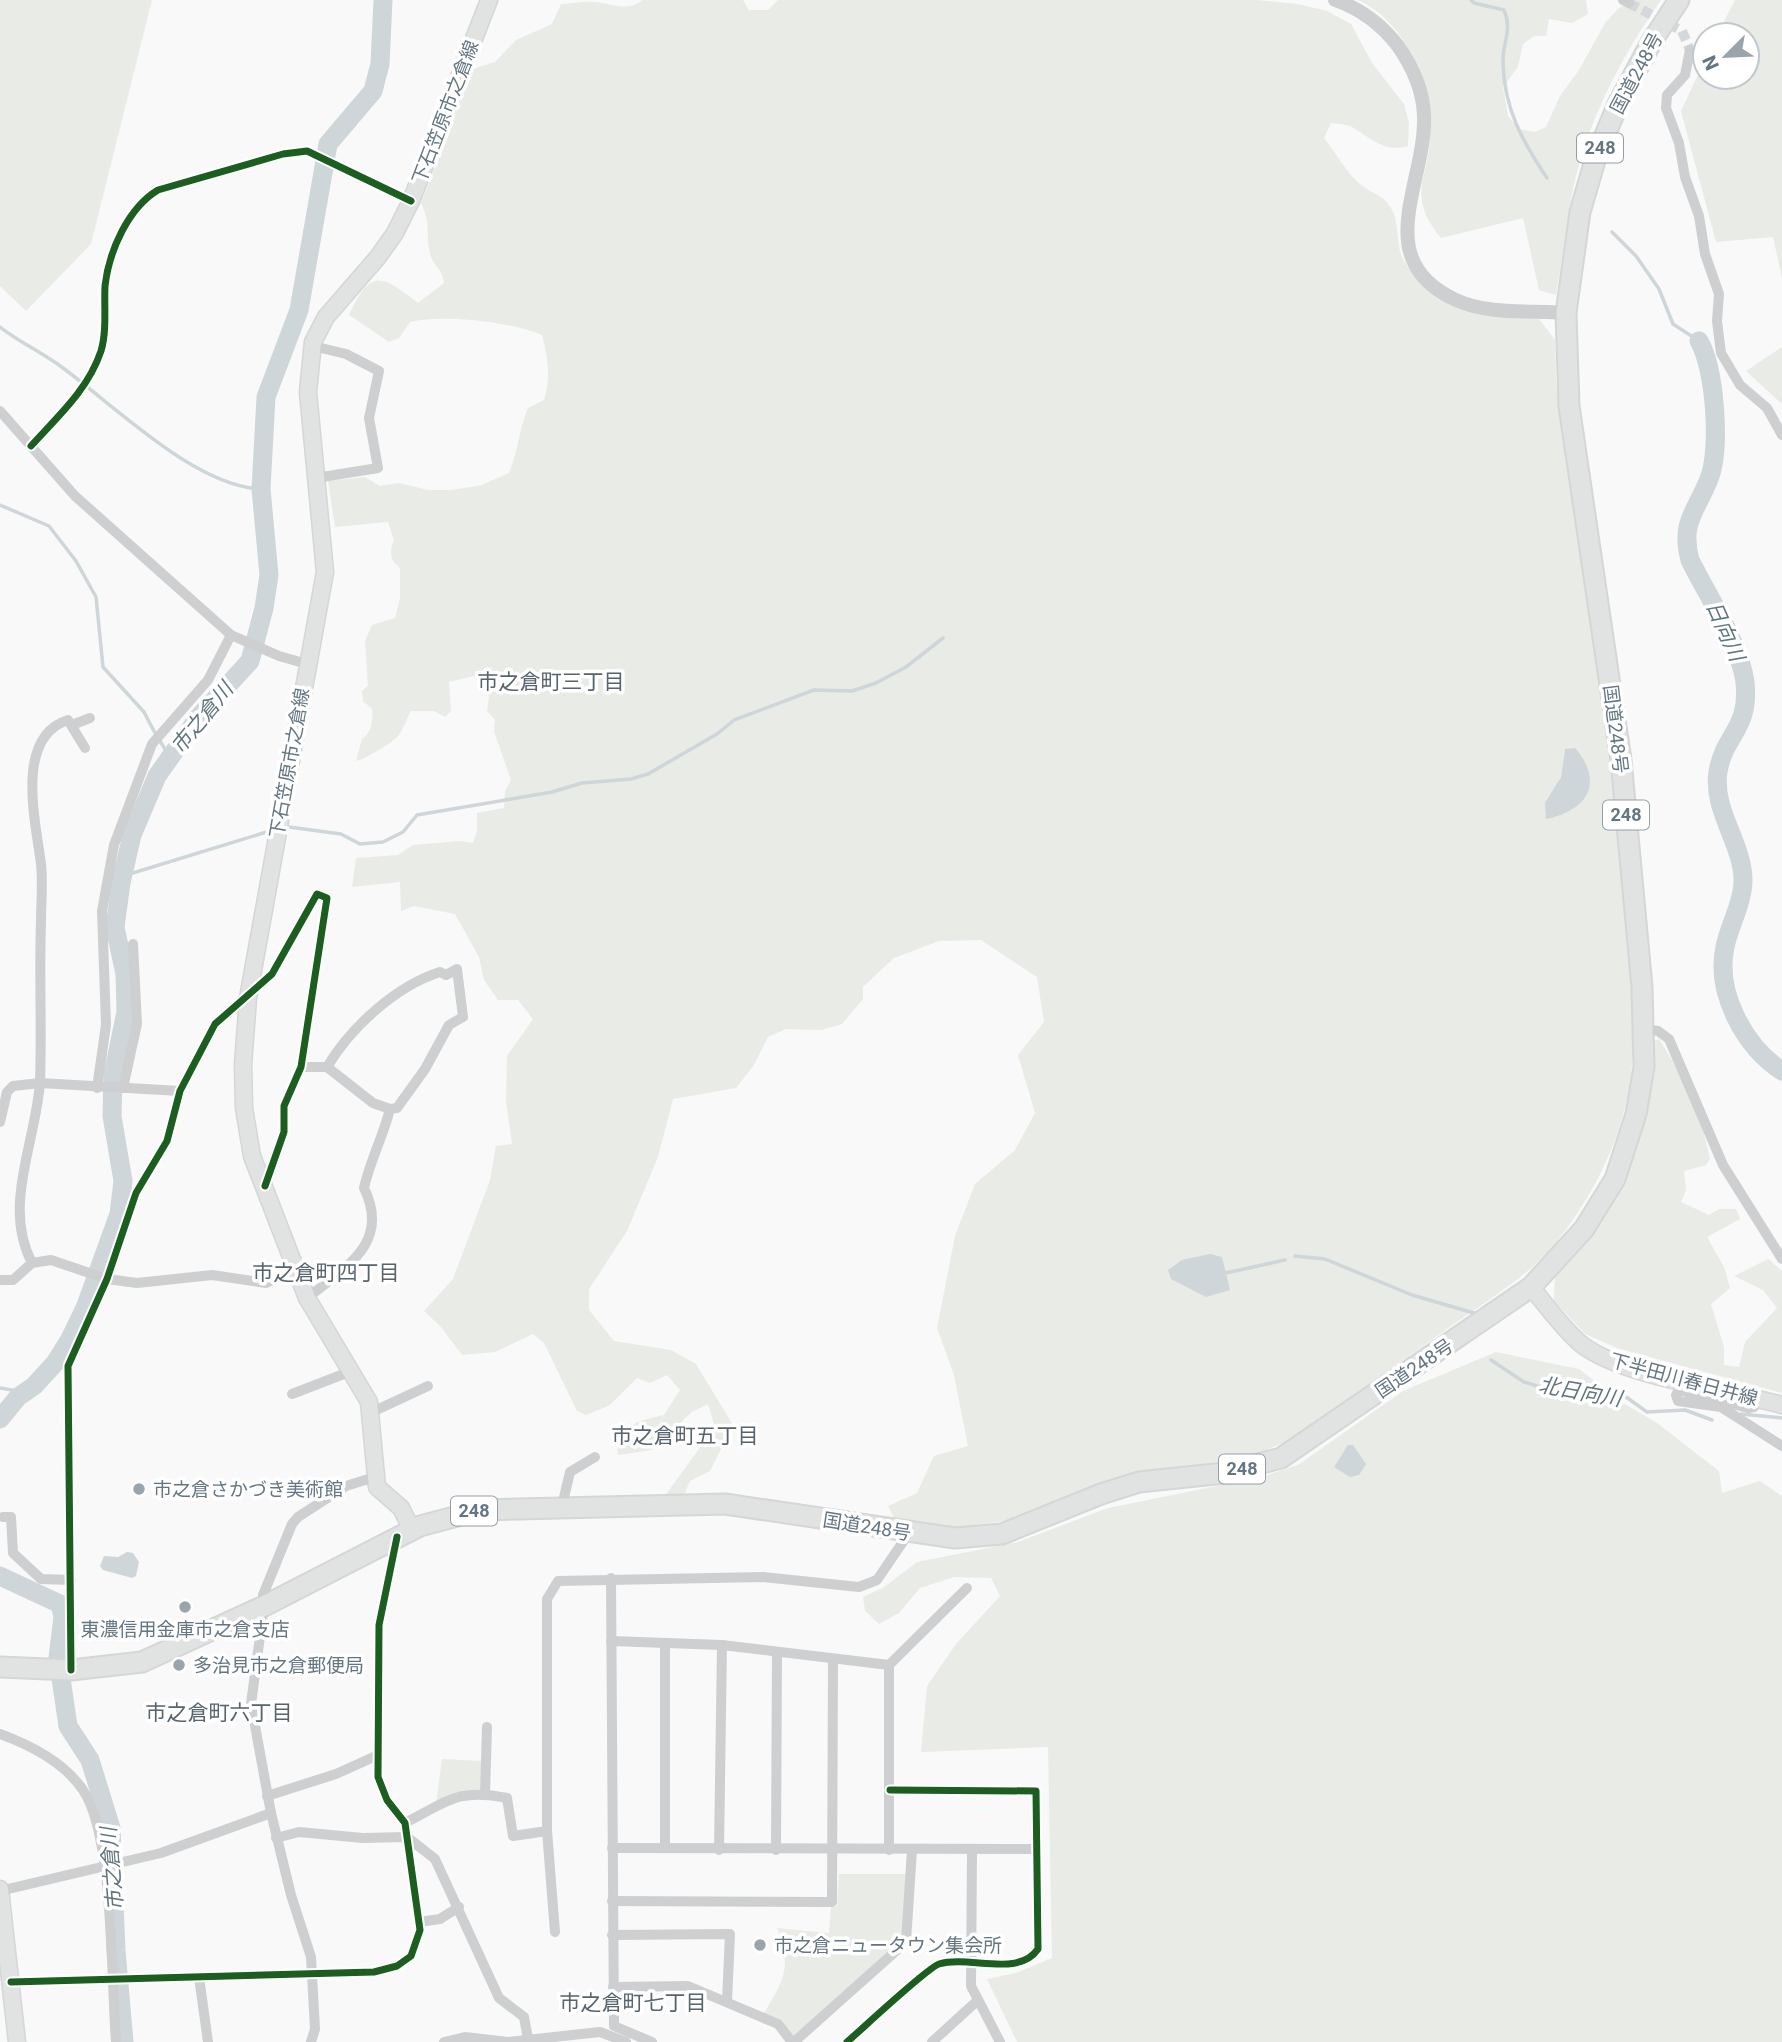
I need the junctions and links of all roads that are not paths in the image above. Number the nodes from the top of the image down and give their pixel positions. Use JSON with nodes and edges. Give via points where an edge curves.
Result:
{"nodes":[{"id":1,"x":489,"y":0,"type":"edge"},
{"id":2,"x":1335,"y":0,"type":"edge"},
{"id":3,"x":1679,"y":0,"type":"edge"},
{"id":4,"x":1690,"y":50,"type":"dead end"},
{"id":5,"x":411,"y":201,"type":"junction"},
{"id":6,"x":1566,"y":313,"type":"junction"},
{"id":7,"x":313,"y":346,"type":"junction"},
{"id":8,"x":2,"y":417,"type":"edge"},
{"id":9,"x":1782,"y":435,"type":"edge"},
{"id":10,"x":30,"y":446,"type":"junction"},
{"id":11,"x":317,"y":478,"type":"junction"},
{"id":12,"x":231,"y":635,"type":"junction"},
{"id":13,"x":307,"y":664,"type":"junction"},
{"id":14,"x":90,"y":718,"type":"dead end"},
{"id":15,"x":72,"y":725,"type":"junction"},
{"id":16,"x":85,"y":748,"type":"dead end"},
{"id":17,"x":133,"y":944,"type":"dead end"},
{"id":18,"x":248,"y":998,"type":"junction"},
{"id":19,"x":1644,"y":1029,"type":"junction"},
{"id":20,"x":327,"y":1066,"type":"junction"},
{"id":21,"x":301,"y":1067,"type":"junction"},
{"id":22,"x":40,"y":1083,"type":"junction"},
{"id":23,"x":97,"y":1088,"type":"junction"},
{"id":24,"x":123,"y":1088,"type":"junction"},
{"id":25,"x":180,"y":1091,"type":"junction"},
{"id":26,"x":390,"y":1109,"type":"junction"},
{"id":27,"x":0,"y":1122,"type":"edge"},
{"id":28,"x":265,"y":1186,"type":"junction"},
{"id":29,"x":1782,"y":1259,"type":"edge"},
{"id":30,"x":32,"y":1263,"type":"junction"},
{"id":31,"x":295,"y":1270,"type":"junction"},
{"id":32,"x":107,"y":1279,"type":"junction"},
{"id":33,"x":0,"y":1280,"type":"edge"},
{"id":34,"x":1531,"y":1287,"type":"junction"},
{"id":35,"x":307,"y":1298,"type":"junction"},
{"id":36,"x":349,"y":1372,"type":"junction"},
{"id":37,"x":428,"y":1386,"type":"dead end"},
{"id":38,"x":292,"y":1394,"type":"dead end"},
{"id":39,"x":1756,"y":1398,"type":"junction"},
{"id":40,"x":1782,"y":1405,"type":"edge"},
{"id":41,"x":370,"y":1413,"type":"junction"},
{"id":42,"x":1782,"y":1446,"type":"edge"},
{"id":43,"x":595,"y":1457,"type":"dead end"},
{"id":44,"x":374,"y":1477,"type":"junction"},
{"id":45,"x":562,"y":1506,"type":"junction"},
{"id":46,"x":2,"y":1517,"type":"dead end"},
{"id":47,"x":909,"y":1533,"type":"junction"},
{"id":48,"x":405,"y":1534,"type":"junction"},
{"id":49,"x":611,"y":1578,"type":"junction"},
{"id":50,"x":71,"y":1580,"type":"junction"},
{"id":51,"x":967,"y":1588,"type":"dead end"},
{"id":52,"x":264,"y":1606,"type":"junction"},
{"id":53,"x":611,"y":1641,"type":"junction"},
{"id":54,"x":665,"y":1644,"type":"junction"},
{"id":55,"x":722,"y":1645,"type":"junction"},
{"id":56,"x":777,"y":1652,"type":"junction"},
{"id":57,"x":834,"y":1659,"type":"junction"},
{"id":58,"x":889,"y":1665,"type":"junction"},
{"id":59,"x":0,"y":1667,"type":"edge"},
{"id":60,"x":71,"y":1670,"type":"junction"},
{"id":61,"x":487,"y":1727,"type":"dead end"},
{"id":62,"x":0,"y":1734,"type":"edge"},
{"id":63,"x":378,"y":1755,"type":"junction"},
{"id":64,"x":890,"y":1790,"type":"junction"},
{"id":65,"x":485,"y":1794,"type":"junction"},
{"id":66,"x":267,"y":1796,"type":"junction"},
{"id":67,"x":271,"y":1814,"type":"junction"},
{"id":68,"x":405,"y":1823,"type":"junction"},
{"id":69,"x":547,"y":1832,"type":"junction"},
{"id":70,"x":407,"y":1837,"type":"junction"},
{"id":71,"x":276,"y":1838,"type":"junction"},
{"id":72,"x":612,"y":1848,"type":"junction"},
{"id":73,"x":665,"y":1848,"type":"junction"},
{"id":74,"x":1036,"y":1849,"type":"junction"},
{"id":75,"x":719,"y":1850,"type":"junction"},
{"id":76,"x":776,"y":1850,"type":"junction"},
{"id":77,"x":834,"y":1850,"type":"junction"},
{"id":78,"x":889,"y":1850,"type":"junction"},
{"id":79,"x":912,"y":1850,"type":"junction"},
{"id":80,"x":972,"y":1850,"type":"junction"},
{"id":81,"x":104,"y":1867,"type":"junction"},
{"id":82,"x":0,"y":1891,"type":"edge"},
{"id":83,"x":612,"y":1901,"type":"junction"},
{"id":84,"x":459,"y":1907,"type":"junction"},
{"id":85,"x":419,"y":1922,"type":"junction"},
{"id":86,"x":555,"y":1933,"type":"dead end"},
{"id":87,"x":612,"y":1935,"type":"junction"},
{"id":88,"x":971,"y":1961,"type":"junction"},
{"id":89,"x":313,"y":1973,"type":"junction"},
{"id":90,"x":199,"y":1977,"type":"junction"},
{"id":91,"x":111,"y":1981,"type":"junction"},
{"id":92,"x":11,"y":1982,"type":"junction"},
{"id":93,"x":613,"y":1987,"type":"junction"},
{"id":94,"x":727,"y":2001,"type":"junction"},
{"id":95,"x":977,"y":2001,"type":"junction"},
{"id":96,"x":7,"y":2017,"type":"edge"},
{"id":97,"x":528,"y":2039,"type":"junction"},
{"id":98,"x":17,"y":2042,"type":"edge"},
{"id":99,"x":116,"y":2042,"type":"edge"},
{"id":100,"x":208,"y":2042,"type":"edge"},
{"id":101,"x":311,"y":2042,"type":"edge"},
{"id":102,"x":444,"y":2042,"type":"edge"},
{"id":103,"x":626,"y":2042,"type":"edge"},
{"id":104,"x":652,"y":2042,"type":"edge"},
{"id":105,"x":793,"y":2042,"type":"edge"},
{"id":106,"x":847,"y":2042,"type":"edge"},
{"id":107,"x":932,"y":2042,"type":"edge"},
{"id":108,"x":1000,"y":2042,"type":"edge"}],
"edges":[{"from":1,"to":5,"type":"main road","name":"下石笠原市之倉線"},
{"from":2,"to":6,"type":"street","via":[[1369,17],[1388,33],[1417,82],[1423,134],[1405,229],[1408,247],[1426,279],[1457,300],[1482,307]]},
{"from":3,"to":6,"type":"highway","name":"国道248号","number":"248","via":[[1651,41],[1596,157],[1580,212]]},
{"from":4,"to":9,"type":"street","via":[[1685,75],[1667,95],[1666,108],[1719,294],[1721,353],[1740,384],[1767,408]]},
{"from":5,"to":7,"type":"main road","name":"下石笠原市之倉線","via":[[378,257],[326,317]]},
{"from":5,"to":10,"type":"street","via":[[307,151],[158,190],[142,200],[121,232],[106,283],[103,340],[88,379]]},
{"from":6,"to":19,"type":"highway","name":"国道248号","number":"248","via":[[1569,406],[1621,760]]},
{"from":7,"to":11,"type":"main road","name":"下石笠原市之倉線","via":[[308,392]]},
{"from":7,"to":11,"type":"street","via":[[346,354],[379,371],[369,418],[379,468]]},
{"from":8,"to":10,"type":"street"},
{"from":10,"to":12,"type":"street","via":[[134,552]]},
{"from":11,"to":13,"type":"main road","name":"下石笠原市之倉線","via":[[325,572]]},
{"from":12,"to":13,"type":"street"},
{"from":12,"to":23,"type":"street","via":[[208,680],[152,744],[114,845],[102,911],[106,1025]]},
{"from":13,"to":18,"type":"main road","name":"下石笠原市之倉線"},
{"from":14,"to":15,"type":"street"},
{"from":15,"to":16,"type":"street"},
{"from":15,"to":22,"type":"street","via":[[68,720],[48,732],[33,766],[32,807],[41,866]]},
{"from":17,"to":24,"type":"street","via":[[137,1024]]},
{"from":18,"to":21,"type":"street","via":[[272,974],[317,894],[327,898]]},
{"from":18,"to":25,"type":"street","via":[[215,1024]]},
{"from":18,"to":28,"type":"main road","name":"下石笠原市之倉線","via":[[244,1108],[252,1156]]},
{"from":19,"to":29,"type":"street","via":[[1669,1039],[1723,1165]]},
{"from":19,"to":34,"type":"highway","name":"国道248号","number":"248","via":[[1644,1067],[1636,1114],[1615,1179],[1584,1229]]},
{"from":20,"to":21,"type":"street"},
{"from":20,"to":26,"type":"street","via":[[373,1102]]},
{"from":20,"to":26,"type":"street","via":[[372,1015],[419,979],[457,969],[463,1017],[449,1025],[425,1069],[397,1108]]},
{"from":21,"to":28,"type":"street","via":[[284,1106],[284,1132]]},
{"from":22,"to":23,"type":"street"},
{"from":22,"to":27,"type":"street","via":[[13,1086],[7,1092]]},
{"from":22,"to":30,"type":"street","via":[[18,1215],[23,1246]]},
{"from":23,"to":24,"type":"street"},
{"from":24,"to":25,"type":"street"},
{"from":25,"to":32,"type":"street","via":[[167,1141],[136,1194]]},
{"from":26,"to":35,"type":"street","via":[[364,1188],[373,1206],[373,1229],[349,1265]]},
{"from":28,"to":31,"type":"main road","name":"下石笠原市之倉線"},
{"from":30,"to":32,"type":"street","via":[[51,1260]]},
{"from":30,"to":33,"type":"street","via":[[13,1280]]},
{"from":31,"to":32,"type":"street","via":[[266,1283],[212,1275],[137,1283]]},
{"from":31,"to":35,"type":"main road","name":"下石笠原市之倉線"},
{"from":32,"to":50,"type":"street","via":[[68,1366]]},
{"from":34,"to":39,"type":"main road","name":"下半田川春日井線","via":[[1581,1344],[1604,1358]]},
{"from":34,"to":47,"type":"highway","name":"国道248号","number":"248","via":[[1281,1458],[1225,1473],[1139,1482],[1002,1534],[955,1538]]},
{"from":35,"to":36,"type":"main road","name":"下石笠原市之倉線"},
{"from":36,"to":38,"type":"street"},
{"from":36,"to":41,"type":"main road","name":"下石笠原市之倉線","via":[[369,1402]]},
{"from":37,"to":41,"type":"street"},
{"from":39,"to":40,"type":"main road","name":"下半田川春日井線"},
{"from":39,"to":42,"type":"street","via":[[1754,1407],[1748,1408],[1679,1390],[1676,1395],[1678,1401],[1721,1407]]},
{"from":41,"to":44,"type":"main road","name":"下石笠原市之倉線"},
{"from":43,"to":45,"type":"street","via":[[570,1472]]},
{"from":44,"to":48,"type":"main road","via":[[383,1495],[401,1508]]},
{"from":44,"to":52,"type":"street","via":[[346,1486],[298,1517],[280,1548],[263,1595]]},
{"from":45,"to":47,"type":"highway","name":"国道248号","number":"248","via":[[725,1504]]},
{"from":45,"to":48,"type":"highway","name":"国道248号","number":"248","via":[[452,1515]]},
{"from":46,"to":50,"type":"street","via":[[10,1517],[13,1553],[41,1579]]},
{"from":47,"to":49,"type":"street","via":[[877,1580],[859,1587],[763,1577]]},
{"from":48,"to":52,"type":"highway","name":"国道248号","number":"248"},
{"from":48,"to":63,"type":"street","via":[[379,1625]]},
{"from":49,"to":53,"type":"street"},
{"from":49,"to":69,"type":"street","via":[[558,1581],[547,1599]]},
{"from":50,"to":60,"type":"street"},
{"from":51,"to":58,"type":"street"},
{"from":52,"to":60,"type":"highway","name":"国道248号","number":"248","via":[[142,1662]]},
{"from":52,"to":66,"type":"street","via":[[251,1704]]},
{"from":53,"to":54,"type":"street"},
{"from":53,"to":72,"type":"street"},
{"from":54,"to":55,"type":"street"},
{"from":54,"to":73,"type":"street"},
{"from":55,"to":56,"type":"street"},
{"from":55,"to":75,"type":"street"},
{"from":56,"to":57,"type":"street"},
{"from":56,"to":76,"type":"street"},
{"from":57,"to":58,"type":"street"},
{"from":57,"to":77,"type":"street"},
{"from":58,"to":64,"type":"street"},
{"from":59,"to":60,"type":"highway","name":"国道248号","number":"248"},
{"from":61,"to":65,"type":"street"},
{"from":62,"to":81,"type":"street","via":[[41,1751],[82,1788],[93,1809]]},
{"from":63,"to":66,"type":"street"},
{"from":63,"to":68,"type":"street","via":[[378,1777],[387,1800]]},
{"from":64,"to":74,"type":"street","via":[[1036,1791]]},
{"from":64,"to":78,"type":"street"},
{"from":65,"to":68,"type":"street","via":[[459,1796]]},
{"from":65,"to":69,"type":"street","via":[[507,1798],[513,1836]]},
{"from":66,"to":67,"type":"street"},
{"from":67,"to":71,"type":"street"},
{"from":67,"to":81,"type":"street","via":[[161,1853]]},
{"from":68,"to":70,"type":"street"},
{"from":69,"to":86,"type":"street"},
{"from":70,"to":71,"type":"street","via":[[299,1832]]},
{"from":70,"to":84,"type":"street","via":[[435,1859]]},
{"from":70,"to":85,"type":"street"},
{"from":71,"to":89,"type":"street"},
{"from":72,"to":73,"type":"street"},
{"from":72,"to":83,"type":"street"},
{"from":73,"to":75,"type":"street"},
{"from":74,"to":80,"type":"street"},
{"from":74,"to":88,"type":"street","via":[[1038,1949],[1031,1958],[1014,1964]]},
{"from":75,"to":76,"type":"street"},
{"from":76,"to":77,"type":"street"},
{"from":77,"to":78,"type":"street"},
{"from":77,"to":83,"type":"street","via":[[832,1902]]},
{"from":78,"to":79,"type":"street"},
{"from":79,"to":80,"type":"street"},
{"from":79,"to":105,"type":"street","via":[[906,1942]]},
{"from":80,"to":88,"type":"street"},
{"from":81,"to":82,"type":"street"},
{"from":81,"to":91,"type":"street"},
{"from":82,"to":92,"type":"main road"},
{"from":83,"to":87,"type":"street"},
{"from":84,"to":85,"type":"street","via":[[440,1919]]},
{"from":84,"to":97,"type":"street","via":[[499,1998],[524,2017]]},
{"from":85,"to":89,"type":"street","via":[[417,1945],[397,1966],[374,1972]]},
{"from":87,"to":93,"type":"street"},
{"from":87,"to":94,"type":"street","via":[[730,1934]]},
{"from":88,"to":95,"type":"street","via":[[971,1986]]},
{"from":88,"to":106,"type":"street","via":[[937,1964]]},
{"from":89,"to":90,"type":"street"},
{"from":89,"to":101,"type":"street","via":[[315,2029]]},
{"from":90,"to":91,"type":"street"},
{"from":90,"to":100,"type":"street"},
{"from":91,"to":92,"type":"street"},
{"from":91,"to":99,"type":"street"},
{"from":92,"to":96,"type":"main road"},
{"from":93,"to":94,"type":"street","via":[[688,1986]]},
{"from":93,"to":104,"type":"street","via":[[614,2026]]},
{"from":94,"to":105,"type":"street","via":[[778,2024]]},
{"from":95,"to":107,"type":"street"},
{"from":95,"to":108,"type":"street"},
{"from":96,"to":98,"type":"main road"},
{"from":97,"to":102,"type":"street","via":[[508,2042],[466,2037]]},
{"from":97,"to":103,"type":"street","via":[[600,2032]]}]}
